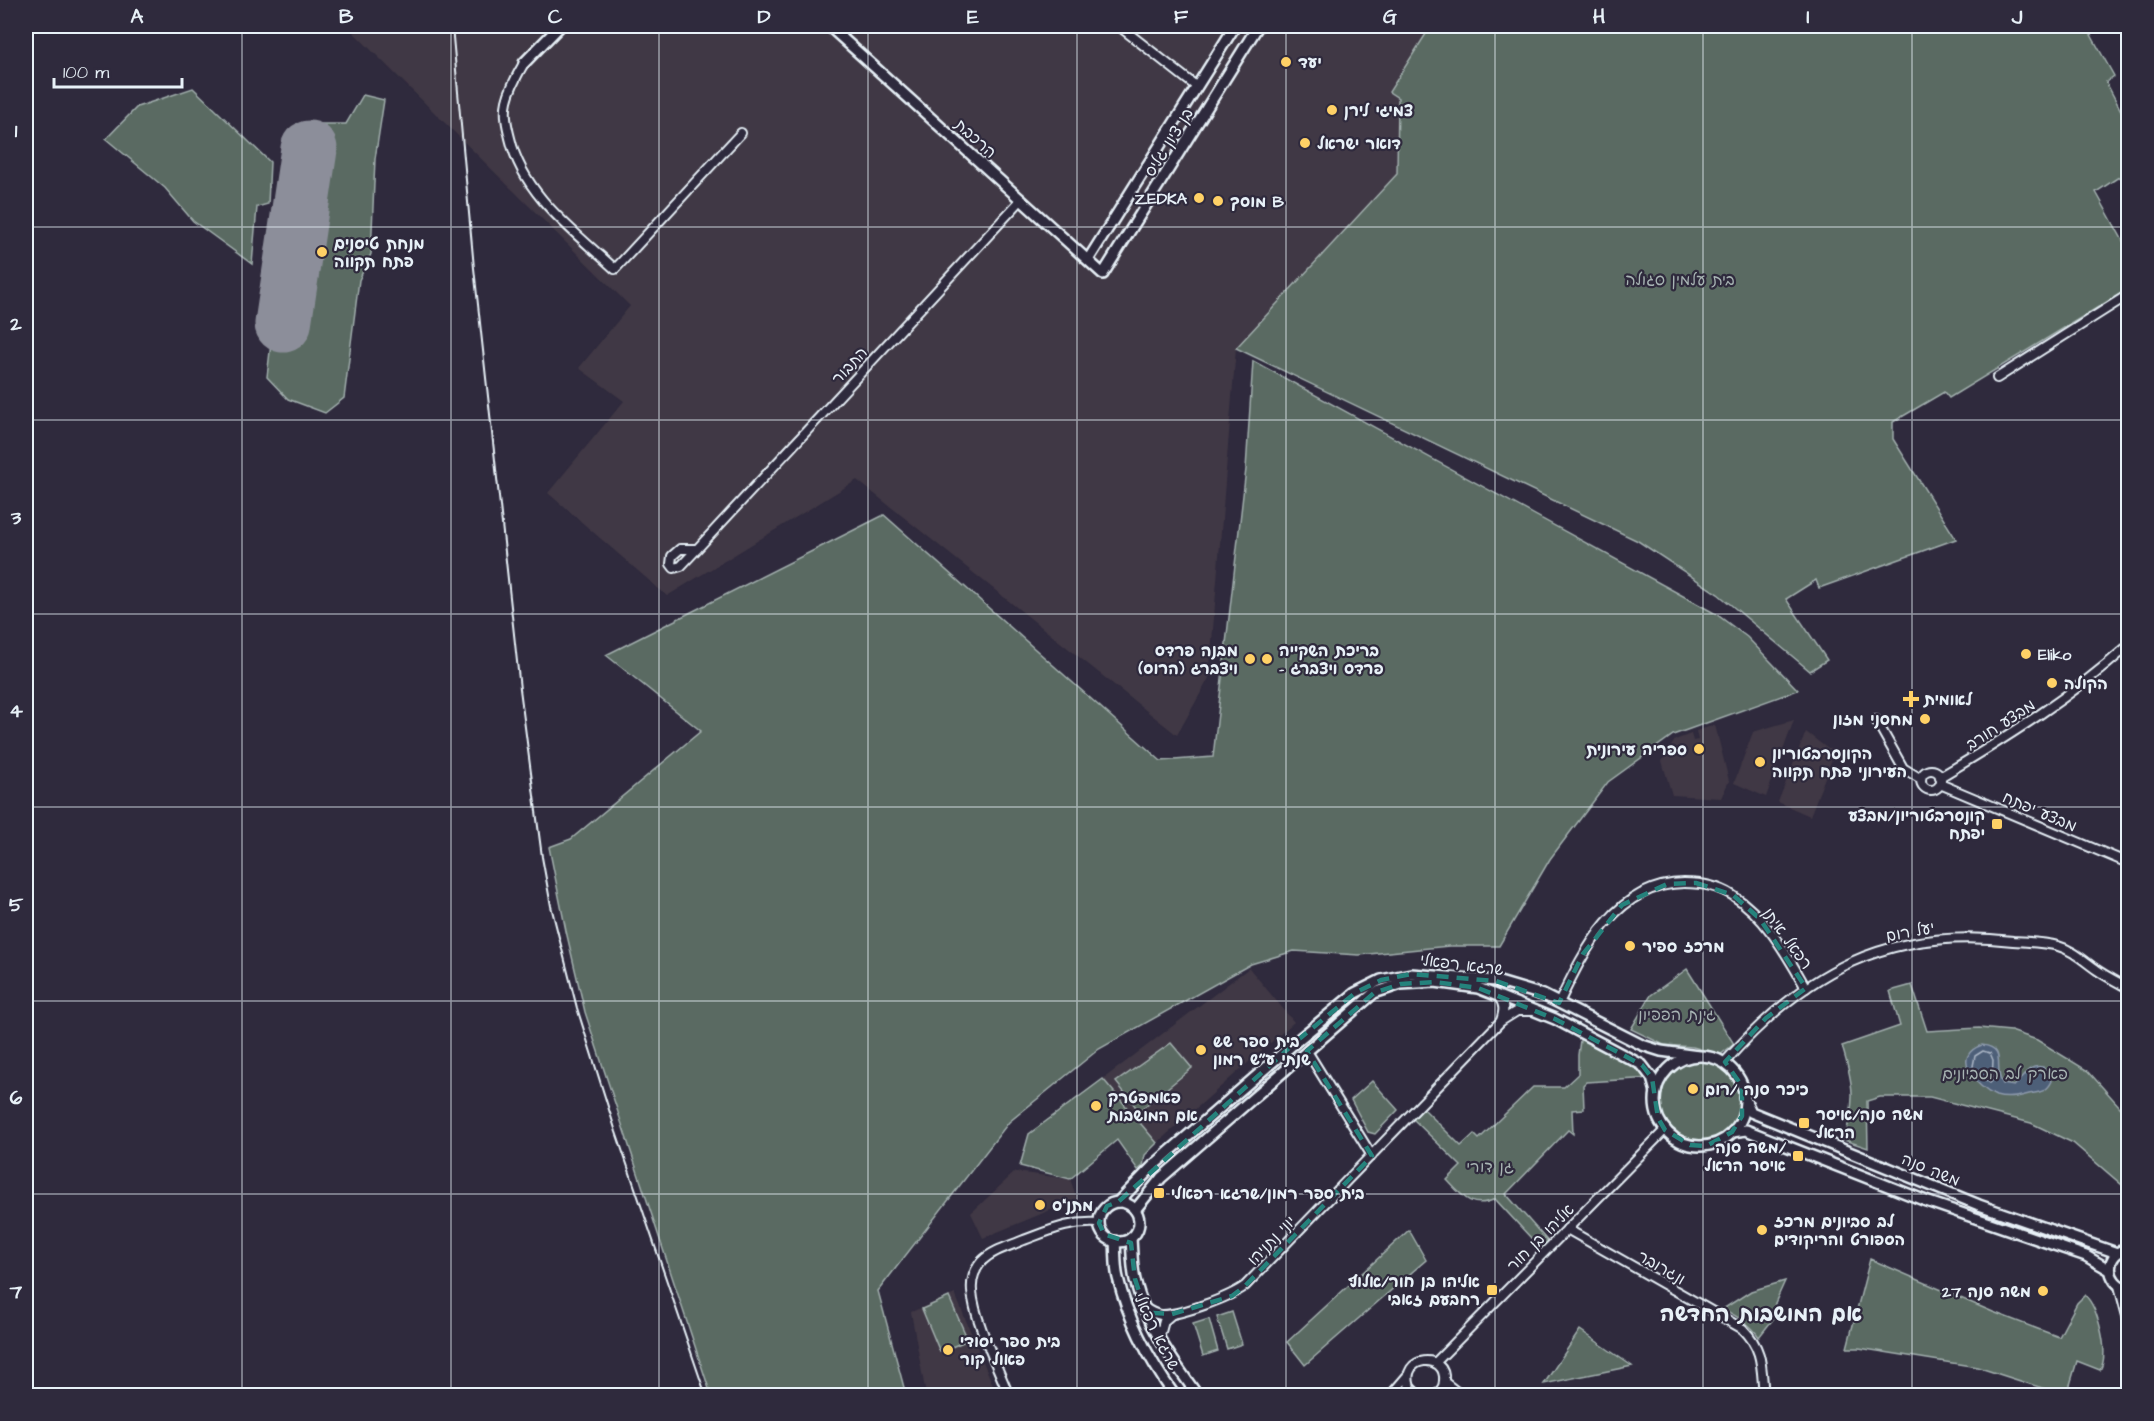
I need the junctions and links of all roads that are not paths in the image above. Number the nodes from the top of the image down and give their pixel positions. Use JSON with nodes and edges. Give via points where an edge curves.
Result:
{"nodes":[{"id":1,"x":560,"y":26,"type":"edge"},
{"id":2,"x":828,"y":26,"type":"edge"},
{"id":3,"x":1119,"y":26,"type":"edge"},
{"id":4,"x":1235,"y":26,"type":"edge"},
{"id":5,"x":1258,"y":26,"type":"edge"},
{"id":6,"x":524,"y":63,"type":"joint"},
{"id":7,"x":1197,"y":87,"type":"junction"},
{"id":8,"x":741,"y":132,"type":"dead end"},
{"id":9,"x":1021,"y":200,"type":"junction"},
{"id":10,"x":1088,"y":260,"type":"junction"},
{"id":11,"x":1103,"y":274,"type":"joint"},
{"id":12,"x":2128,"y":295,"type":"edge"},
{"id":13,"x":1996,"y":378,"type":"dead end"},
{"id":14,"x":697,"y":549,"type":"dead end"},
{"id":15,"x":2128,"y":646,"type":"edge"},
{"id":16,"x":1876,"y":720,"type":"dead end"},
{"id":17,"x":1921,"y":779,"type":"junction"},
{"id":18,"x":1940,"y":781,"type":"junction"},
{"id":19,"x":2128,"y":863,"type":"edge"},
{"id":20,"x":1806,"y":988,"type":"junction"},
{"id":21,"x":2128,"y":988,"type":"edge"},
{"id":22,"x":1500,"y":997,"type":"junction"},
{"id":23,"x":1559,"y":1003,"type":"junction"},
{"id":24,"x":1534,"y":1011,"type":"junction"},
{"id":25,"x":1501,"y":1021,"type":"junction"},
{"id":26,"x":1307,"y":1051,"type":"junction"},
{"id":27,"x":1698,"y":1056,"type":"junction"},
{"id":28,"x":1724,"y":1063,"type":"junction"},
{"id":29,"x":1656,"y":1092,"type":"junction"},
{"id":30,"x":1744,"y":1097,"type":"junction"},
{"id":31,"x":1665,"y":1130,"type":"junction"},
{"id":32,"x":1732,"y":1132,"type":"junction"},
{"id":33,"x":1372,"y":1156,"type":"junction"},
{"id":34,"x":1118,"y":1202,"type":"junction"},
{"id":35,"x":1135,"y":1210,"type":"junction"},
{"id":36,"x":1100,"y":1222,"type":"junction"},
{"id":37,"x":1567,"y":1228,"type":"junction"},
{"id":38,"x":1131,"y":1238,"type":"junction"},
{"id":39,"x":1115,"y":1241,"type":"junction"},
{"id":40,"x":2128,"y":1249,"type":"edge"},
{"id":41,"x":2117,"y":1253,"type":"junction"},
{"id":42,"x":2110,"y":1270,"type":"junction"},
{"id":43,"x":2124,"y":1287,"type":"edge"},
{"id":44,"x":1144,"y":1307,"type":"junction"},
{"id":45,"x":1172,"y":1314,"type":"junction"},
{"id":46,"x":2128,"y":1320,"type":"edge"},
{"id":47,"x":1159,"y":1340,"type":"junction"},
{"id":48,"x":1435,"y":1363,"type":"junction"},
{"id":49,"x":1409,"y":1374,"type":"junction"},
{"id":50,"x":1444,"y":1382,"type":"junction"},
{"id":51,"x":1410,"y":1388,"type":"junction"},
{"id":52,"x":1009,"y":1395,"type":"edge"},
{"id":53,"x":1175,"y":1395,"type":"edge"},
{"id":54,"x":1198,"y":1395,"type":"edge"},
{"id":55,"x":1390,"y":1395,"type":"edge"},
{"id":56,"x":1401,"y":1395,"type":"edge"},
{"id":57,"x":1419,"y":1395,"type":"edge"},
{"id":58,"x":1437,"y":1395,"type":"edge"},
{"id":59,"x":1462,"y":1395,"type":"edge"},
{"id":60,"x":1764,"y":1395,"type":"edge"}],
"edges":[{"from":1,"to":6,"type":"street"},
{"from":2,"to":9,"type":"street","name":"הרכבת"},
{"from":3,"to":7,"type":"street"},
{"from":4,"to":7,"type":"street","name":"בן ציון גליס"},
{"from":5,"to":11,"type":"street","name":"בן ציון גליס"},
{"from":6,"to":8,"type":"street","via":[[507,102],[505,119],[512,150],[538,197],[615,269]]},
{"from":7,"to":10,"type":"street","name":"בן ציון גליס"},
{"from":9,"to":10,"type":"street","name":"הרכבת"},
{"from":9,"to":14,"type":"street","name":"התבור"},
{"from":10,"to":11,"type":"street","name":"הרכבת"},
{"from":12,"to":13,"type":"street"},
{"from":15,"to":18,"type":"street","name":"מבצע חורב","via":[[2053,706]]},
{"from":16,"to":17,"type":"street","via":[[1903,768]]},
{"from":17,"to":18,"type":"street","via":[[1931,770],[1937,772]]},
{"from":17,"to":18,"type":"street","via":[[1927,790],[1933,790]]},
{"from":18,"to":19,"type":"street","name":"מבצע יפתח"},
{"from":20,"to":21,"type":"street","name":"יעל רום","via":[[1846,963],[1936,938],[1986,938],[2058,946]]},
{"from":20,"to":23,"type":"street","name":"רפאל איתן","via":[[1760,919],[1733,895],[1696,883],[1666,884],[1646,890],[1622,905],[1583,954]]},
{"from":20,"to":28,"type":"street","name":"יעל רום","via":[[1767,1018]]},
{"from":22,"to":24,"type":"street","name":"שרגא רפאלי"},
{"from":22,"to":25,"type":"street","via":[[1504,1003]]},
{"from":22,"to":26,"type":"street","name":"שרגא רפאלי","via":[[1478,988],[1435,982],[1401,984],[1374,993]]},
{"from":23,"to":27,"type":"street","via":[[1642,1045]]},
{"from":23,"to":34,"type":"street","name":"שרגא רפאלי","via":[[1496,981],[1411,974],[1381,980],[1356,993],[1298,1040],[1154,1165]]},
{"from":24,"to":25,"type":"street","name":"יוני נתניהו","via":[[1517,1011]]},
{"from":24,"to":29,"type":"street","name":"שרגא רפאלי","via":[[1642,1065]]},
{"from":25,"to":33,"type":"street","name":"יוני נתניהו"},
{"from":26,"to":33,"type":"street"},
{"from":26,"to":35,"type":"street","name":"שרגא רפאלי","via":[[1161,1178]]},
{"from":27,"to":28,"type":"street"},
{"from":27,"to":29,"type":"street","via":[[1673,1064]]},
{"from":28,"to":30,"type":"street","via":[[1737,1076]]},
{"from":29,"to":31,"type":"street","via":[[1656,1112]]},
{"from":30,"to":32,"type":"street","via":[[1742,1116]]},
{"from":30,"to":41,"type":"street","name":"משה סנה","via":[[1751,1112],[1979,1204]]},
{"from":31,"to":32,"type":"street","via":[[1676,1140],[1698,1146],[1720,1141]]},
{"from":31,"to":37,"type":"street","name":"אליהו בן חור"},
{"from":32,"to":42,"type":"street","name":"משה סנה","via":[[1746,1130],[1926,1201],[2086,1256]]},
{"from":33,"to":45,"type":"street","name":"יוני נתניהו","via":[[1245,1287],[1232,1296]]},
{"from":34,"to":35,"type":"street"},
{"from":34,"to":36,"type":"street","via":[[1103,1211]]},
{"from":35,"to":38,"type":"street","via":[[1138,1228]]},
{"from":36,"to":39,"type":"street","via":[[1104,1234]]},
{"from":36,"to":52,"type":"street","via":[[1058,1227],[995,1252],[977,1267],[972,1282],[973,1300]]},
{"from":37,"to":48,"type":"street","name":"אליהו בן חור"},
{"from":37,"to":60,"type":"street","name":"ונגרובר","via":[[1743,1329],[1759,1349]]},
{"from":38,"to":39,"type":"street"},
{"from":38,"to":44,"type":"street","name":"שרגא רפאלי","via":[[1135,1279]]},
{"from":39,"to":53,"type":"street","name":"שרגא רפאלי","via":[[1117,1276],[1126,1304],[1157,1371]]},
{"from":40,"to":41,"type":"street"},
{"from":41,"to":42,"type":"street"},
{"from":42,"to":43,"type":"street","via":[[2114,1282]]},
{"from":43,"to":46,"type":"street"},
{"from":44,"to":45,"type":"street","via":[[1161,1315]]},
{"from":44,"to":47,"type":"street","name":"שרגא רפאלי"},
{"from":45,"to":47,"type":"street","via":[[1164,1322]]},
{"from":47,"to":54,"type":"street","name":"שרגא רפאלי"},
{"from":48,"to":49,"type":"street","via":[[1419,1362]]},
{"from":48,"to":50,"type":"street","via":[[1443,1371]]},
{"from":49,"to":51,"type":"street"},
{"from":49,"to":55,"type":"street"},
{"from":50,"to":58,"type":"street"},
{"from":50,"to":59,"type":"street"},
{"from":51,"to":56,"type":"street"},
{"from":51,"to":57,"type":"street"}]}
